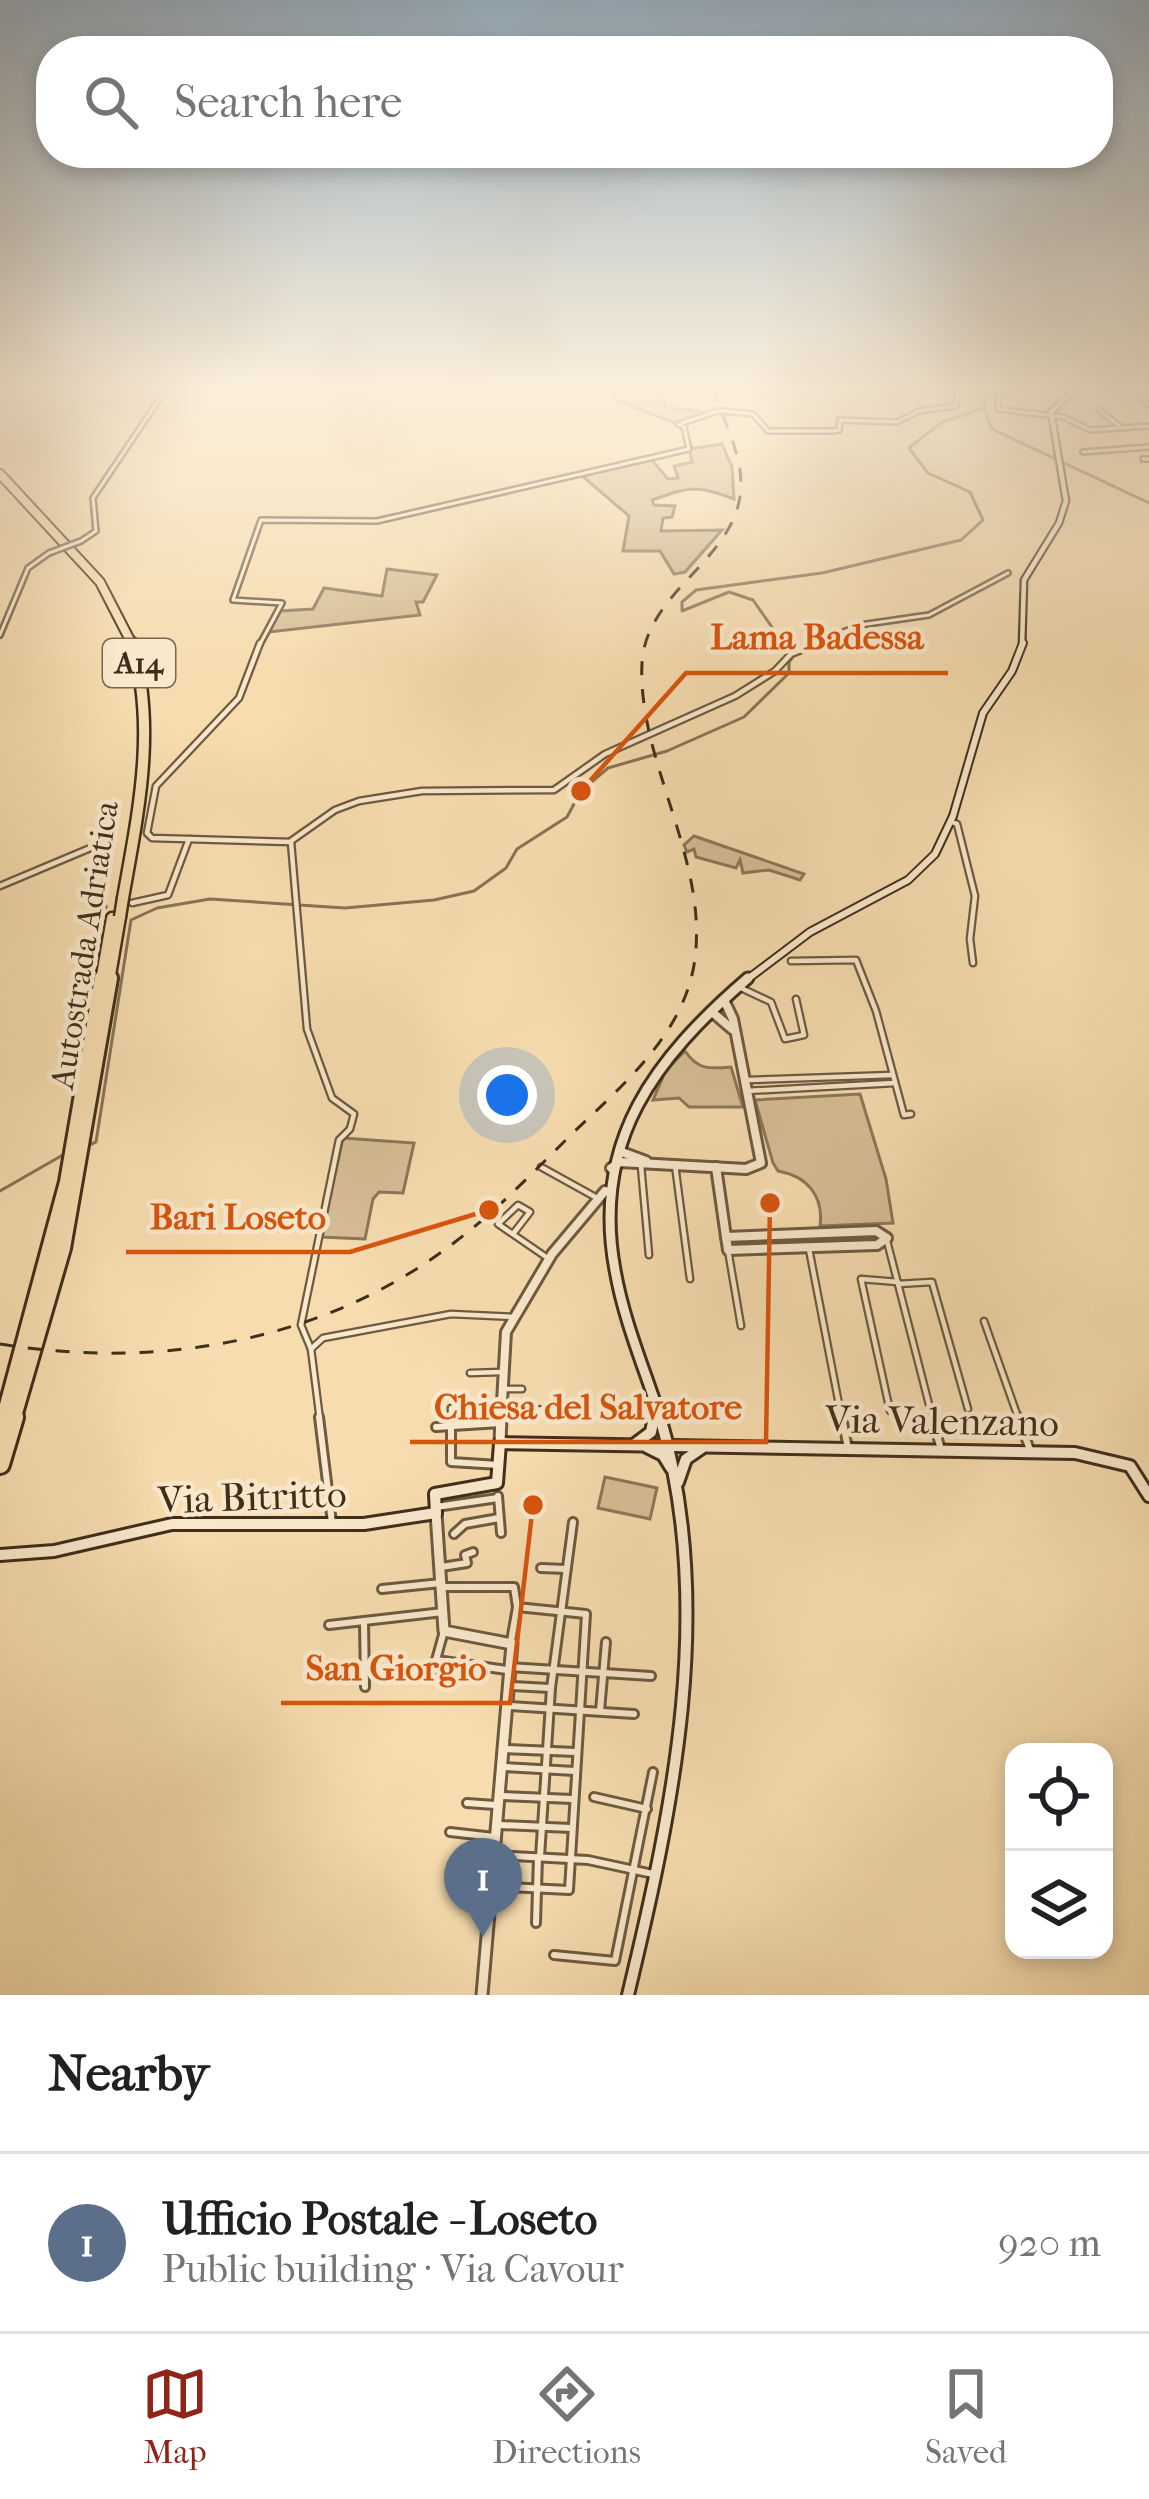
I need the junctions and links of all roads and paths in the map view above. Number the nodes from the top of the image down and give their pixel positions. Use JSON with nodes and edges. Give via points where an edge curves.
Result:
{"nodes":[{"id":1,"x":4,"y":482,"type":"edge"},
{"id":2,"x":104,"y":482,"type":"edge"},
{"id":3,"x":546,"y":482,"type":"edge"},
{"id":4,"x":1063,"y":482,"type":"edge"},
{"id":5,"x":1008,"y":573,"type":"dead end"},
{"id":6,"x":0,"y":635,"type":"edge"},
{"id":7,"x":952,"y":822,"type":"junction"},
{"id":8,"x":189,"y":839,"type":"junction"},
{"id":9,"x":291,"y":842,"type":"junction"},
{"id":10,"x":0,"y":886,"type":"edge"},
{"id":11,"x":118,"y":907,"type":"junction"},
{"id":12,"x":791,"y":961,"type":"dead end"},
{"id":13,"x":973,"y":963,"type":"dead end"},
{"id":14,"x":741,"y":988,"type":"junction"},
{"id":15,"x":796,"y":999,"type":"dead end"},
{"id":16,"x":725,"y":1002,"type":"junction"},
{"id":17,"x":713,"y":1012,"type":"junction"},
{"id":18,"x":729,"y":1020,"type":"junction"},
{"id":19,"x":701,"y":1022,"type":"junction"},
{"id":20,"x":894,"y":1079,"type":"junction"},
{"id":21,"x":744,"y":1080,"type":"junction"},
{"id":22,"x":746,"y":1091,"type":"junction"},
{"id":23,"x":911,"y":1114,"type":"dead end"},
{"id":24,"x":622,"y":1151,"type":"junction"},
{"id":25,"x":625,"y":1162,"type":"junction"},
{"id":26,"x":655,"y":1163,"type":"junction"},
{"id":27,"x":640,"y":1164,"type":"junction"},
{"id":28,"x":675,"y":1164,"type":"junction"},
{"id":29,"x":541,"y":1167,"type":"dead end"},
{"id":30,"x":716,"y":1167,"type":"junction"},
{"id":31,"x":611,"y":1168,"type":"junction"},
{"id":32,"x":72,"y":1182,"type":"junction"},
{"id":33,"x":601,"y":1194,"type":"junction"},
{"id":34,"x":508,"y":1214,"type":"junction"},
{"id":35,"x":522,"y":1223,"type":"junction"},
{"id":36,"x":512,"y":1234,"type":"junction"},
{"id":37,"x":726,"y":1237,"type":"junction"},
{"id":38,"x":887,"y":1238,"type":"junction"},
{"id":39,"x":808,"y":1247,"type":"junction"},
{"id":40,"x":728,"y":1250,"type":"junction"},
{"id":41,"x":649,"y":1256,"type":"dead end"},
{"id":42,"x":549,"y":1259,"type":"junction"},
{"id":43,"x":690,"y":1279,"type":"dead end"},
{"id":44,"x":898,"y":1283,"type":"junction"},
{"id":45,"x":514,"y":1317,"type":"junction"},
{"id":46,"x":984,"y":1321,"type":"dead end"},
{"id":47,"x":741,"y":1326,"type":"dead end"},
{"id":48,"x":311,"y":1349,"type":"junction"},
{"id":49,"x":503,"y":1372,"type":"junction"},
{"id":50,"x":470,"y":1373,"type":"dead end"},
{"id":51,"x":502,"y":1389,"type":"junction"},
{"id":52,"x":522,"y":1389,"type":"dead end"},
{"id":53,"x":656,"y":1406,"type":"junction"},
{"id":54,"x":501,"y":1408,"type":"junction"},
{"id":55,"x":968,"y":1409,"type":"dead end"},
{"id":56,"x":572,"y":1410,"type":"dead end"},
{"id":57,"x":890,"y":1411,"type":"dead end"},
{"id":58,"x":501,"y":1423,"type":"junction"},
{"id":59,"x":451,"y":1426,"type":"junction"},
{"id":60,"x":436,"y":1427,"type":"dead end"},
{"id":61,"x":0,"y":1430,"type":"edge"},
{"id":62,"x":500,"y":1443,"type":"junction"},
{"id":63,"x":633,"y":1445,"type":"junction"},
{"id":64,"x":668,"y":1445,"type":"junction"},
{"id":65,"x":706,"y":1446,"type":"junction"},
{"id":66,"x":848,"y":1449,"type":"junction"},
{"id":67,"x":941,"y":1450,"type":"junction"},
{"id":68,"x":1030,"y":1451,"type":"junction"},
{"id":69,"x":0,"y":1464,"type":"edge"},
{"id":70,"x":499,"y":1465,"type":"junction"},
{"id":71,"x":678,"y":1484,"type":"junction"},
{"id":72,"x":498,"y":1491,"type":"junction"},
{"id":73,"x":1149,"y":1496,"type":"edge"},
{"id":74,"x":436,"y":1510,"type":"junction"},
{"id":75,"x":499,"y":1518,"type":"junction"},
{"id":76,"x":573,"y":1522,"type":"dead end"},
{"id":77,"x":332,"y":1523,"type":"junction"},
{"id":78,"x":501,"y":1533,"type":"dead end"},
{"id":79,"x":454,"y":1534,"type":"dead end"},
{"id":80,"x":473,"y":1552,"type":"dead end"},
{"id":81,"x":0,"y":1556,"type":"edge"},
{"id":82,"x":440,"y":1567,"type":"junction"},
{"id":83,"x":542,"y":1568,"type":"dead end"},
{"id":84,"x":566,"y":1569,"type":"junction"},
{"id":85,"x":442,"y":1585,"type":"junction"},
{"id":86,"x":382,"y":1589,"type":"dead end"},
{"id":87,"x":544,"y":1596,"type":"dead end"},
{"id":88,"x":517,"y":1607,"type":"junction"},
{"id":89,"x":542,"y":1610,"type":"junction"},
{"id":90,"x":561,"y":1611,"type":"junction"},
{"id":91,"x":443,"y":1612,"type":"junction"},
{"id":92,"x":364,"y":1621,"type":"junction"},
{"id":93,"x":329,"y":1624,"type":"dead end"},
{"id":94,"x":444,"y":1631,"type":"junction"},
{"id":95,"x":511,"y":1641,"type":"junction"},
{"id":96,"x":606,"y":1642,"type":"dead end"},
{"id":97,"x":436,"y":1660,"type":"junction"},
{"id":98,"x":509,"y":1669,"type":"junction"},
{"id":99,"x":553,"y":1669,"type":"junction"},
{"id":100,"x":581,"y":1671,"type":"junction"},
{"id":101,"x":604,"y":1672,"type":"junction"},
{"id":102,"x":651,"y":1676,"type":"dead end"},
{"id":103,"x":431,"y":1678,"type":"dead end"},
{"id":104,"x":507,"y":1685,"type":"junction"},
{"id":105,"x":365,"y":1687,"type":"dead end"},
{"id":106,"x":551,"y":1688,"type":"junction"},
{"id":107,"x":505,"y":1706,"type":"junction"},
{"id":108,"x":550,"y":1708,"type":"junction"},
{"id":109,"x":579,"y":1710,"type":"junction"},
{"id":110,"x":600,"y":1711,"type":"junction"},
{"id":111,"x":634,"y":1714,"type":"dead end"},
{"id":112,"x":500,"y":1748,"type":"junction"},
{"id":113,"x":546,"y":1750,"type":"junction"},
{"id":114,"x":576,"y":1752,"type":"junction"},
{"id":115,"x":498,"y":1767,"type":"junction"},
{"id":116,"x":544,"y":1769,"type":"junction"},
{"id":117,"x":574,"y":1771,"type":"junction"},
{"id":118,"x":653,"y":1772,"type":"dead end"},
{"id":119,"x":594,"y":1797,"type":"dead end"},
{"id":120,"x":543,"y":1798,"type":"junction"},
{"id":121,"x":572,"y":1799,"type":"junction"},
{"id":122,"x":496,"y":1800,"type":"junction"},
{"id":123,"x":467,"y":1803,"type":"dead end"},
{"id":124,"x":647,"y":1808,"type":"junction"},
{"id":125,"x":542,"y":1826,"type":"junction"},
{"id":126,"x":572,"y":1828,"type":"junction"},
{"id":127,"x":494,"y":1831,"type":"junction"},
{"id":128,"x":450,"y":1832,"type":"dead end"},
{"id":129,"x":493,"y":1856,"type":"junction"},
{"id":130,"x":539,"y":1857,"type":"junction"},
{"id":131,"x":570,"y":1858,"type":"junction"},
{"id":132,"x":636,"y":1870,"type":"junction"},
{"id":133,"x":653,"y":1874,"type":"junction"},
{"id":134,"x":490,"y":1886,"type":"junction"},
{"id":135,"x":537,"y":1889,"type":"junction"},
{"id":136,"x":536,"y":1923,"type":"dead end"},
{"id":137,"x":554,"y":1955,"type":"dead end"},
{"id":138,"x":482,"y":1995,"type":"edge"},
{"id":139,"x":628,"y":1995,"type":"edge"}],
"edges":[{"from":1,"to":11,"type":"highway","name":"Autostrada Adriatica","number":"A14","via":[[94,584],[132,664],[140,737]]},
{"from":2,"to":6,"type":"street","bridge":true,"via":[[93,498],[96,531],[28,568]]},
{"from":3,"to":8,"type":"street","via":[[377,521],[261,520],[233,600],[282,603],[239,698],[154,789],[148,837]]},
{"from":4,"to":7,"type":"main road","via":[[1065,510],[1025,574],[1022,646],[978,725]]},
{"from":5,"to":9,"type":"street","via":[[929,615],[860,625],[787,656],[735,696],[604,754],[554,790],[422,791],[358,801]]},
{"from":7,"to":13,"type":"street","via":[[975,896]]},
{"from":7,"to":14,"type":"main road","via":[[920,871],[803,935]]},
{"from":8,"to":9,"type":"street"},
{"from":8,"to":11,"type":"street","via":[[168,895]]},
{"from":9,"to":48,"type":"street","via":[[307,1030],[332,1098],[354,1114],[339,1140],[303,1310]]},
{"from":10,"to":11,"type":"street","via":[[107,841],[94,901]]},
{"from":11,"to":32,"type":"highway","name":"Autostrada Adriatica","number":"A14"},
{"from":12,"to":20,"type":"street","via":[[856,961]]},
{"from":14,"to":15,"type":"street","via":[[771,1003],[785,1040],[804,1035]]},
{"from":14,"to":16,"type":"main road"},
{"from":16,"to":17,"type":"main road"},
{"from":16,"to":18,"type":"street"},
{"from":17,"to":18,"type":"street"},
{"from":17,"to":19,"type":"main road"},
{"from":18,"to":19,"type":"street"},
{"from":18,"to":21,"type":"street"},
{"from":19,"to":24,"type":"main road","via":[[651,1079],[621,1137]]},
{"from":20,"to":21,"type":"street"},
{"from":20,"to":22,"type":"street"},
{"from":20,"to":23,"type":"street","via":[[904,1115]]},
{"from":21,"to":22,"type":"street"},
{"from":22,"to":30,"type":"street","via":[[758,1166]]},
{"from":24,"to":25,"type":"street"},
{"from":24,"to":26,"type":"street"},
{"from":24,"to":31,"type":"main road"},
{"from":25,"to":27,"type":"street"},
{"from":25,"to":31,"type":"street"},
{"from":26,"to":27,"type":"street"},
{"from":26,"to":28,"type":"street"},
{"from":27,"to":41,"type":"street"},
{"from":28,"to":30,"type":"street"},
{"from":28,"to":43,"type":"street"},
{"from":29,"to":33,"type":"street"},
{"from":30,"to":37,"type":"street"},
{"from":31,"to":33,"type":"main road"},
{"from":32,"to":61,"type":"highway","name":"Autostrada Adriatica","number":"A14"},
{"from":32,"to":69,"type":"highway","name":"Autostrada Adriatica","number":"A14","via":[[53,1288]]},
{"from":33,"to":42,"type":"street"},
{"from":33,"to":53,"type":"main road","via":[[608,1245]]},
{"from":34,"to":35,"type":"street"},
{"from":34,"to":35,"type":"street","via":[[518,1205],[530,1212]]},
{"from":34,"to":36,"type":"street","via":[[498,1224]]},
{"from":35,"to":36,"type":"street"},
{"from":36,"to":42,"type":"street"},
{"from":37,"to":38,"type":"street","via":[[876,1231]]},
{"from":37,"to":40,"type":"street"},
{"from":38,"to":39,"type":"street","via":[[880,1245]]},
{"from":38,"to":44,"type":"street"},
{"from":39,"to":40,"type":"street"},
{"from":39,"to":66,"type":"street"},
{"from":40,"to":47,"type":"street"},
{"from":42,"to":45,"type":"street"},
{"from":44,"to":55,"type":"street","via":[[932,1282]]},
{"from":44,"to":57,"type":"street","via":[[862,1279]]},
{"from":44,"to":67,"type":"street"},
{"from":45,"to":48,"type":"street","via":[[452,1314],[323,1338]]},
{"from":45,"to":49,"type":"street"},
{"from":46,"to":68,"type":"street"},
{"from":48,"to":77,"type":"street"},
{"from":49,"to":50,"type":"street"},
{"from":49,"to":51,"type":"street"},
{"from":51,"to":52,"type":"street"},
{"from":51,"to":54,"type":"street"},
{"from":53,"to":63,"type":"main road","via":[[651,1432]]},
{"from":53,"to":64,"type":"main road"},
{"from":53,"to":65,"type":"main road","via":[[671,1436]]},
{"from":54,"to":56,"type":"street"},
{"from":54,"to":58,"type":"street"},
{"from":54,"to":59,"type":"street","via":[[451,1408]]},
{"from":58,"to":59,"type":"street"},
{"from":58,"to":62,"type":"street"},
{"from":59,"to":60,"type":"street"},
{"from":59,"to":70,"type":"street","via":[[451,1462]]},
{"from":62,"to":63,"type":"main road","name":"Via Valenzano"},
{"from":62,"to":70,"type":"main road"},
{"from":63,"to":64,"type":"main road","name":"Via Valenzano"},
{"from":63,"to":71,"type":"main road","via":[[663,1455]]},
{"from":64,"to":65,"type":"main road","name":"Via Valenzano"},
{"from":64,"to":71,"type":"main road"},
{"from":65,"to":66,"type":"main road","name":"Via Valenzano"},
{"from":65,"to":71,"type":"main road","via":[[686,1459]]},
{"from":66,"to":67,"type":"main road","name":"Via Valenzano"},
{"from":67,"to":68,"type":"main road","name":"Via Valenzano"},
{"from":68,"to":73,"type":"main road","name":"Via Valenzano","via":[[1121,1462]]},
{"from":70,"to":72,"type":"main road"},
{"from":71,"to":133,"type":"main road","via":[[682,1665]]},
{"from":72,"to":74,"type":"main road","name":"Via Bitritto","via":[[436,1494]]},
{"from":72,"to":75,"type":"street"},
{"from":74,"to":77,"type":"main road","name":"Via Bitritto"},
{"from":74,"to":82,"type":"street"},
{"from":75,"to":78,"type":"street"},
{"from":75,"to":79,"type":"street"},
{"from":76,"to":84,"type":"street"},
{"from":77,"to":81,"type":"main road","name":"Via Bitritto","via":[[172,1524]]},
{"from":80,"to":82,"type":"street","via":[[466,1563]]},
{"from":82,"to":85,"type":"street"},
{"from":83,"to":84,"type":"street"},
{"from":84,"to":90,"type":"street"},
{"from":85,"to":86,"type":"street"},
{"from":85,"to":88,"type":"street","via":[[514,1587]]},
{"from":85,"to":91,"type":"street"},
{"from":87,"to":89,"type":"street"},
{"from":88,"to":89,"type":"street"},
{"from":88,"to":95,"type":"street"},
{"from":89,"to":90,"type":"street"},
{"from":90,"to":99,"type":"street"},
{"from":90,"to":100,"type":"street","via":[[586,1614]]},
{"from":91,"to":92,"type":"street"},
{"from":91,"to":94,"type":"street"},
{"from":92,"to":93,"type":"street"},
{"from":92,"to":105,"type":"street"},
{"from":94,"to":95,"type":"street"},
{"from":94,"to":97,"type":"street"},
{"from":95,"to":98,"type":"street"},
{"from":96,"to":101,"type":"street"},
{"from":97,"to":98,"type":"street"},
{"from":97,"to":103,"type":"street"},
{"from":98,"to":99,"type":"street"},
{"from":98,"to":104,"type":"street"},
{"from":99,"to":100,"type":"street"},
{"from":99,"to":106,"type":"street"},
{"from":100,"to":101,"type":"street"},
{"from":100,"to":109,"type":"street"},
{"from":101,"to":102,"type":"street"},
{"from":101,"to":110,"type":"street"},
{"from":104,"to":106,"type":"street"},
{"from":104,"to":107,"type":"street"},
{"from":106,"to":108,"type":"street"},
{"from":107,"to":108,"type":"street"},
{"from":107,"to":112,"type":"street"},
{"from":108,"to":109,"type":"street"},
{"from":108,"to":113,"type":"street"},
{"from":109,"to":110,"type":"street"},
{"from":109,"to":114,"type":"street"},
{"from":110,"to":111,"type":"street"},
{"from":112,"to":113,"type":"street"},
{"from":112,"to":115,"type":"street"},
{"from":113,"to":114,"type":"street"},
{"from":113,"to":116,"type":"street"},
{"from":114,"to":117,"type":"street"},
{"from":115,"to":116,"type":"street"},
{"from":115,"to":122,"type":"street"},
{"from":116,"to":117,"type":"street"},
{"from":116,"to":120,"type":"street"},
{"from":117,"to":121,"type":"street"},
{"from":118,"to":124,"type":"street"},
{"from":119,"to":124,"type":"street"},
{"from":120,"to":121,"type":"street"},
{"from":120,"to":122,"type":"street"},
{"from":120,"to":125,"type":"street"},
{"from":121,"to":126,"type":"street"},
{"from":122,"to":123,"type":"street"},
{"from":122,"to":127,"type":"street"},
{"from":124,"to":132,"type":"street"},
{"from":125,"to":126,"type":"street"},
{"from":125,"to":127,"type":"street"},
{"from":125,"to":130,"type":"street"},
{"from":126,"to":131,"type":"street"},
{"from":127,"to":128,"type":"street"},
{"from":127,"to":129,"type":"street"},
{"from":129,"to":130,"type":"street"},
{"from":129,"to":134,"type":"street"},
{"from":130,"to":131,"type":"street"},
{"from":130,"to":135,"type":"street"},
{"from":131,"to":132,"type":"street"},
{"from":131,"to":135,"type":"street","via":[[568,1890]]},
{"from":132,"to":133,"type":"street"},
{"from":132,"to":137,"type":"street","via":[[615,1961]]},
{"from":133,"to":139,"type":"main road"},
{"from":134,"to":135,"type":"street"},
{"from":134,"to":138,"type":"street"},
{"from":135,"to":136,"type":"street"}]}
